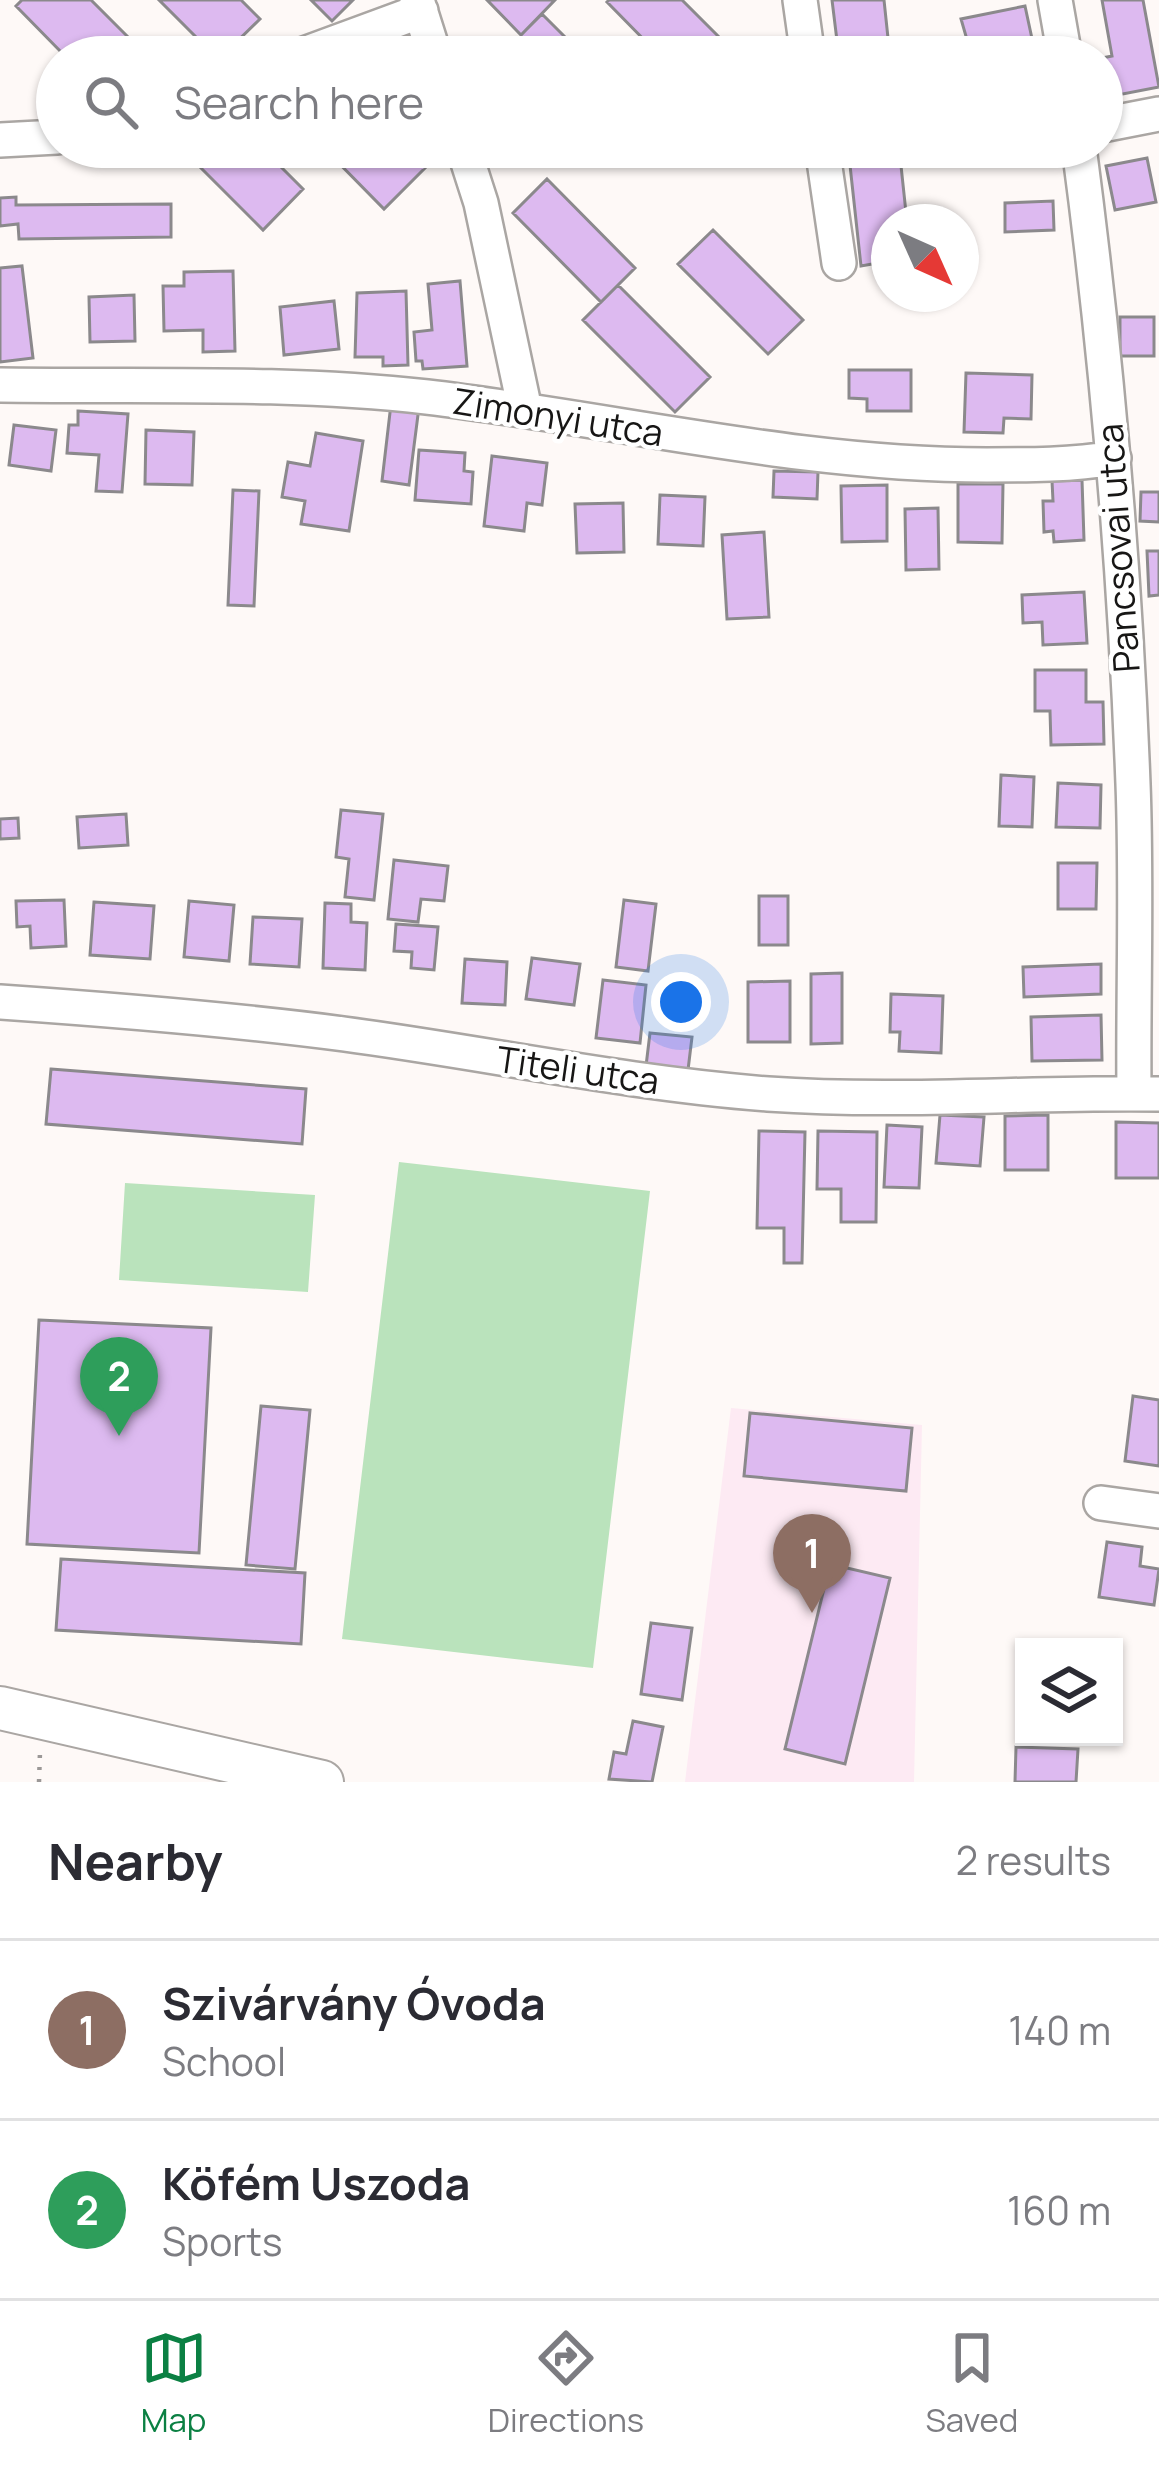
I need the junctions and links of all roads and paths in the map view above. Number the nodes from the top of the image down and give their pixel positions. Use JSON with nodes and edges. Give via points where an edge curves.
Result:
{"nodes":[{"id":1,"x":800,"y":0,"type":"edge"},
{"id":2,"x":1055,"y":0,"type":"edge"},
{"id":3,"x":419,"y":5,"type":"edge"},
{"id":4,"x":346,"y":36,"type":"edge"},
{"id":5,"x":429,"y":36,"type":"edge"},
{"id":6,"x":805,"y":36,"type":"edge"},
{"id":7,"x":1061,"y":36,"type":"edge"},
{"id":8,"x":1159,"y":114,"type":"edge"},
{"id":9,"x":1123,"y":121,"type":"edge"},
{"id":10,"x":36,"y":138,"type":"edge"},
{"id":11,"x":0,"y":140,"type":"edge"},
{"id":12,"x":470,"y":168,"type":"edge"},
{"id":13,"x":825,"y":168,"type":"edge"},
{"id":14,"x":1082,"y":168,"type":"edge"},
{"id":15,"x":839,"y":263,"type":"dead end"},
{"id":16,"x":0,"y":386,"type":"edge"},
{"id":17,"x":525,"y":410,"type":"junction"},
{"id":18,"x":1114,"y":458,"type":"junction"},
{"id":19,"x":0,"y":1002,"type":"edge"},
{"id":20,"x":1146,"y":1094,"type":"edge"},
{"id":21,"x":1101,"y":1503,"type":"dead end"},
{"id":22,"x":1159,"y":1511,"type":"edge"},
{"id":23,"x":0,"y":1708,"type":"edge"},
{"id":24,"x":319,"y":1782,"type":"edge"}],
"edges":[{"from":1,"to":6,"type":"street"},
{"from":2,"to":7,"type":"street"},
{"from":3,"to":4,"type":"street"},
{"from":3,"to":5,"type":"street"},
{"from":8,"to":9,"type":"street"},
{"from":10,"to":11,"type":"street"},
{"from":12,"to":17,"type":"street"},
{"from":13,"to":15,"type":"street"},
{"from":14,"to":18,"type":"street","name":"Pancsovai utca"},
{"from":16,"to":17,"type":"street","name":"Zimonyi utca","via":[[353,390]]},
{"from":17,"to":18,"type":"street","name":"Zimonyi utca","via":[[930,465]]},
{"from":18,"to":20,"type":"street","name":"Pancsovai utca"},
{"from":19,"to":20,"type":"street","name":"Titeli utca","via":[[215,1018],[769,1094]]},
{"from":21,"to":22,"type":"street"},
{"from":23,"to":24,"type":"street"}]}
